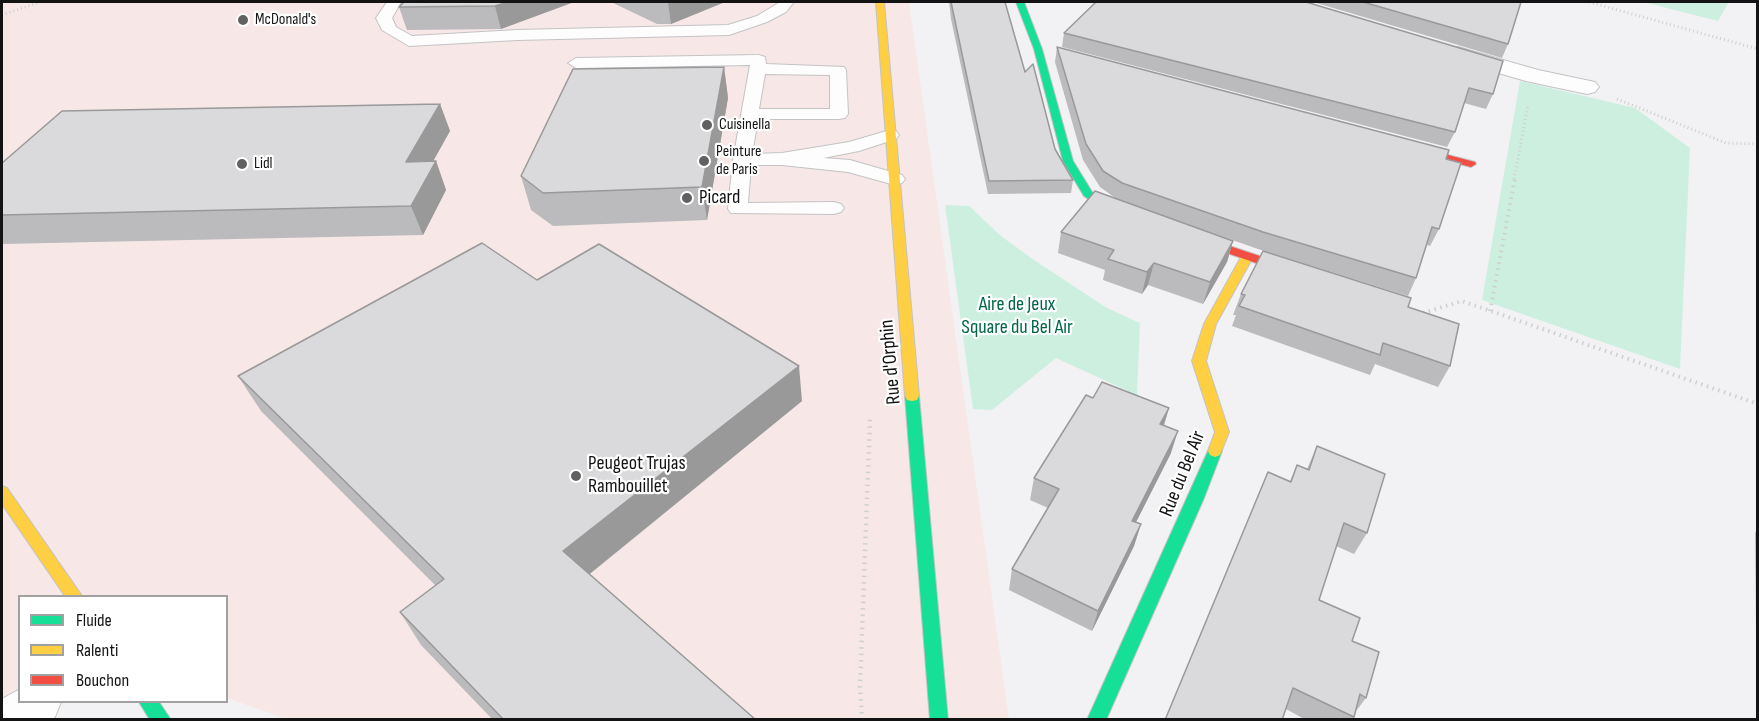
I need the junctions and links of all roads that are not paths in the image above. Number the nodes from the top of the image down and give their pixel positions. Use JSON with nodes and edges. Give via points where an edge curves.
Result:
{"nodes":[{"id":1,"x":394,"y":2,"type":"edge"},
{"id":2,"x":787,"y":2,"type":"edge"},
{"id":3,"x":880,"y":2,"type":"edge"},
{"id":4,"x":1020,"y":2,"type":"edge"},
{"id":5,"x":1436,"y":47,"type":"edge"},
{"id":6,"x":576,"y":63,"type":"dead end"},
{"id":7,"x":757,"y":69,"type":"junction"},
{"id":8,"x":1587,"y":87,"type":"road end"},
{"id":9,"x":750,"y":114,"type":"junction"},
{"id":10,"x":890,"y":135,"type":"junction"},
{"id":11,"x":1391,"y":143,"type":"edge"},
{"id":12,"x":782,"y":159,"type":"junction"},
{"id":13,"x":742,"y":160,"type":"junction"},
{"id":14,"x":1470,"y":164,"type":"dead end"},
{"id":15,"x":895,"y":179,"type":"junction"},
{"id":16,"x":834,"y":208,"type":"dead end"},
{"id":17,"x":1140,"y":219,"type":"edge"},
{"id":18,"x":1172,"y":231,"type":"edge"},
{"id":19,"x":1247,"y":257,"type":"junction"},
{"id":20,"x":1313,"y":278,"type":"edge"},
{"id":21,"x":2,"y":492,"type":"edge"},
{"id":22,"x":73,"y":595,"type":"edge"},
{"id":23,"x":37,"y":703,"type":"edge"},
{"id":24,"x":149,"y":703,"type":"edge"},
{"id":25,"x":7,"y":720,"type":"edge"},
{"id":26,"x":162,"y":720,"type":"edge"},
{"id":27,"x":939,"y":720,"type":"edge"},
{"id":28,"x":1096,"y":720,"type":"edge"}],
"edges":[{"from":1,"to":2,"type":"lane","via":[[384,18],[390,30],[409,41],[729,30],[762,19]]},
{"from":3,"to":10,"type":"street","name":"Rue d'Orphin"},
{"from":4,"to":17,"type":"street","via":[[1044,50],[1068,161],[1088,194],[1108,208]]},
{"from":5,"to":8,"type":"street"},
{"from":6,"to":7,"type":"lane","via":[[759,60]]},
{"from":7,"to":9,"type":"lane"},
{"from":7,"to":9,"type":"lane","via":[[838,70],[839,114]]},
{"from":9,"to":13,"type":"lane"},
{"from":10,"to":12,"type":"lane","via":[[852,147]]},
{"from":10,"to":15,"type":"street","name":"Rue d'Orphin"},
{"from":11,"to":14,"type":"street"},
{"from":12,"to":13,"type":"lane"},
{"from":12,"to":15,"type":"lane","via":[[850,166]]},
{"from":13,"to":16,"type":"lane","via":[[738,209]]},
{"from":15,"to":27,"type":"street","name":"Rue d'Orphin"},
{"from":18,"to":19,"type":"street"},
{"from":19,"to":20,"type":"street"},
{"from":19,"to":28,"type":"street","name":"Rue du Bel Air","via":[[1210,324],[1199,362],[1222,432]]},
{"from":21,"to":22,"type":"street"},
{"from":23,"to":25,"type":"street"},
{"from":24,"to":26,"type":"street"}]}
